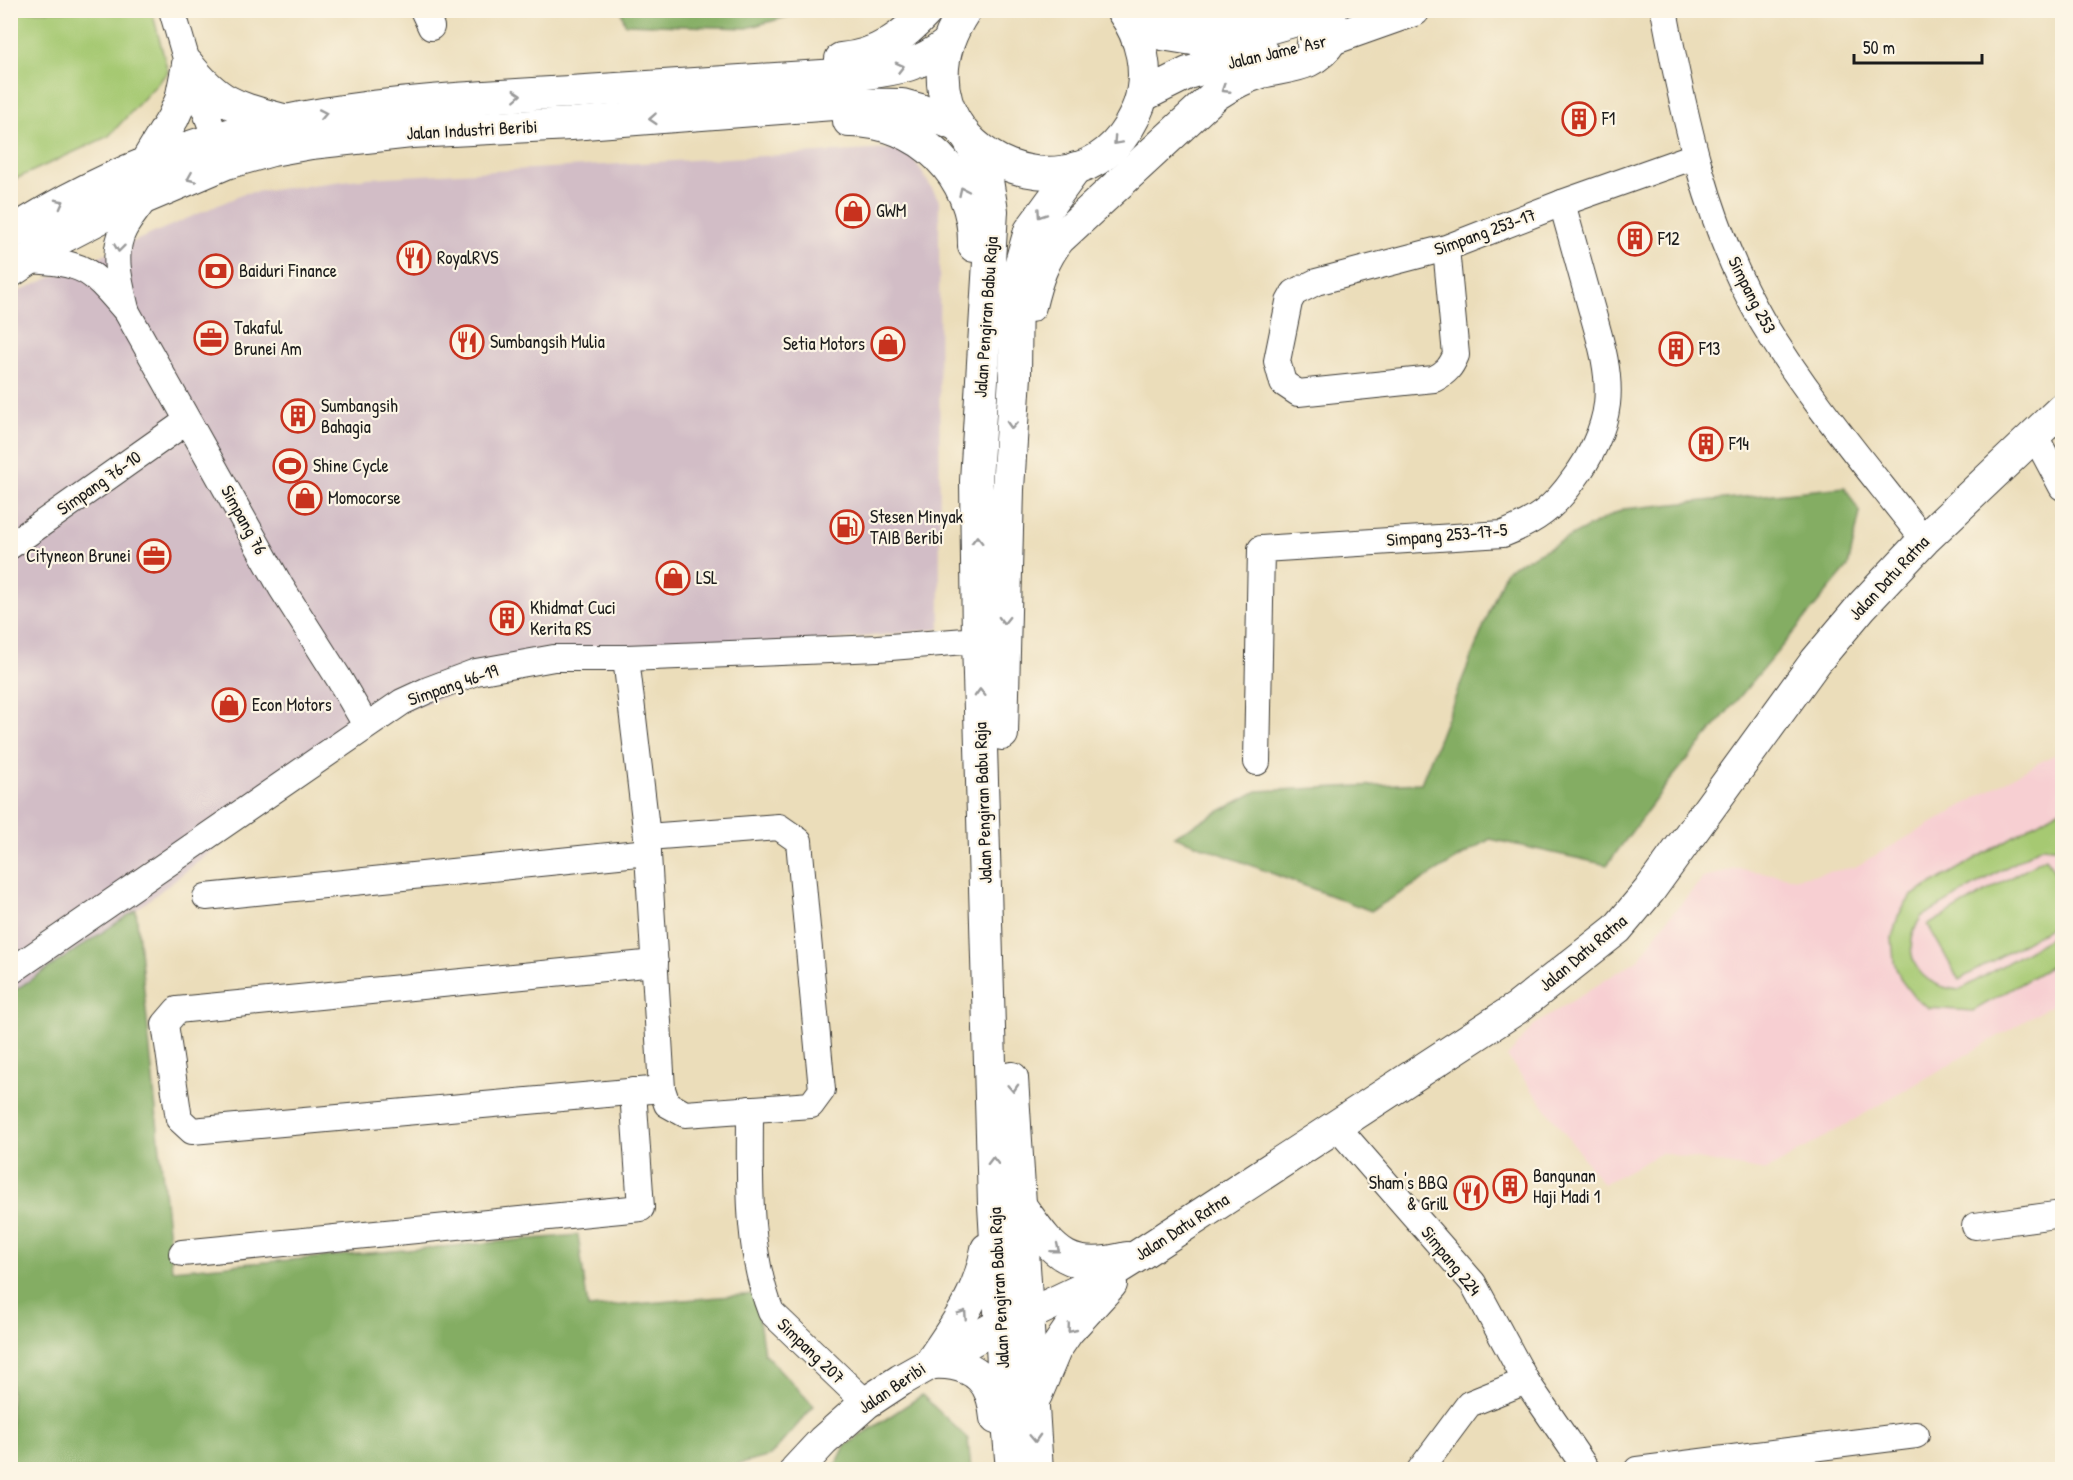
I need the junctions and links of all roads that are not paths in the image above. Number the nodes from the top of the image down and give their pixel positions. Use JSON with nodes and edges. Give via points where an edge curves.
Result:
{"nodes":[{"id":1,"x":172,"y":10,"type":"edge"},
{"id":2,"x":928,"y":10,"type":"edge"},
{"id":3,"x":965,"y":10,"type":"edge"},
{"id":4,"x":1175,"y":10,"type":"edge"},
{"id":5,"x":1274,"y":10,"type":"edge"},
{"id":6,"x":1414,"y":10,"type":"edge"},
{"id":7,"x":1664,"y":10,"type":"edge"},
{"id":8,"x":1127,"y":17,"type":"edge"},
{"id":9,"x":1332,"y":25,"type":"edge"},
{"id":10,"x":947,"y":44,"type":"junction"},
{"id":11,"x":188,"y":66,"type":"junction"},
{"id":12,"x":706,"y":83,"type":"junction"},
{"id":13,"x":1142,"y":96,"type":"junction"},
{"id":14,"x":711,"y":115,"type":"junction"},
{"id":15,"x":287,"y":121,"type":"junction"},
{"id":16,"x":963,"y":133,"type":"junction"},
{"id":17,"x":221,"y":151,"type":"junction"},
{"id":18,"x":1695,"y":156,"type":"junction"},
{"id":19,"x":145,"y":164,"type":"junction"},
{"id":20,"x":1076,"y":168,"type":"junction"},
{"id":21,"x":146,"y":197,"type":"junction"},
{"id":22,"x":1562,"y":202,"type":"junction"},
{"id":23,"x":10,"y":234,"type":"edge"},
{"id":24,"x":1446,"y":248,"type":"junction"},
{"id":25,"x":18,"y":266,"type":"edge"},
{"id":26,"x":127,"y":312,"type":"junction"},
{"id":27,"x":982,"y":372,"type":"junction"},
{"id":28,"x":1015,"y":376,"type":"junction"},
{"id":29,"x":2062,"y":409,"type":"edge"},
{"id":30,"x":187,"y":421,"type":"junction"},
{"id":31,"x":2035,"y":436,"type":"junction"},
{"id":32,"x":2062,"y":487,"type":"edge"},
{"id":33,"x":1924,"y":540,"type":"junction"},
{"id":34,"x":10,"y":546,"type":"edge"},
{"id":35,"x":978,"y":640,"type":"junction"},
{"id":36,"x":626,"y":658,"type":"junction"},
{"id":37,"x":366,"y":726,"type":"junction"},
{"id":38,"x":1257,"y":762,"type":"dead end"},
{"id":39,"x":648,"y":845,"type":"junction"},
{"id":40,"x":206,"y":897,"type":"dead end"},
{"id":41,"x":656,"y":963,"type":"junction"},
{"id":42,"x":10,"y":972,"type":"edge"},
{"id":43,"x":662,"y":1089,"type":"junction"},
{"id":44,"x":633,"y":1091,"type":"junction"},
{"id":45,"x":750,"y":1109,"type":"junction"},
{"id":46,"x":1336,"y":1126,"type":"junction"},
{"id":47,"x":1006,"y":1205,"type":"junction"},
{"id":48,"x":2062,"y":1214,"type":"edge"},
{"id":49,"x":1975,"y":1226,"type":"dead end"},
{"id":50,"x":182,"y":1252,"type":"dead end"},
{"id":51,"x":1139,"y":1255,"type":"junction"},
{"id":52,"x":1014,"y":1320,"type":"junction"},
{"id":53,"x":931,"y":1363,"type":"junction"},
{"id":54,"x":1526,"y":1381,"type":"junction"},
{"id":55,"x":1034,"y":1400,"type":"junction"},
{"id":56,"x":866,"y":1403,"type":"junction"},
{"id":57,"x":1916,"y":1435,"type":"dead end"},
{"id":58,"x":796,"y":1470,"type":"edge"},
{"id":59,"x":1010,"y":1470,"type":"edge"},
{"id":60,"x":1037,"y":1470,"type":"edge"},
{"id":61,"x":1420,"y":1470,"type":"edge"},
{"id":62,"x":1587,"y":1470,"type":"edge"},
{"id":63,"x":1637,"y":1470,"type":"edge"}],
"edges":[{"from":1,"to":11,"type":"street"},
{"from":2,"to":12,"type":"main road","via":[[898,39],[871,54],[755,66],[731,71]]},
{"from":3,"to":10,"type":"main road"},
{"from":4,"to":5,"type":"main road","via":[[1206,20],[1229,20]]},
{"from":6,"to":9,"type":"main road","name":"Jalan Jame 'Asr"},
{"from":7,"to":18,"type":"street","name":"Simpang 253"},
{"from":8,"to":9,"type":"main road","name":"Jalan Jame 'Asr","via":[[1162,34],[1205,40],[1268,28]]},
{"from":8,"to":13,"type":"main road","via":[[1139,40],[1143,59]]},
{"from":9,"to":13,"type":"main road","name":"Jalan Jame 'Asr","via":[[1188,74]]},
{"from":9,"to":28,"type":"main road","one_way":true,"via":[[1325,51],[1311,60],[1245,78],[1215,95],[1059,239],[1040,269]]},
{"from":12,"to":10,"type":"main road","name":"Jalan Industri Beribi","one_way":true,"via":[[865,74],[923,60]]},
{"from":10,"to":16,"type":"main road","name":"Jalan Pengiran Babu Raja","via":[[944,86],[949,107]]},
{"from":11,"to":15,"type":"main road","via":[[204,86],[234,106]]},
{"from":11,"to":17,"type":"street"},
{"from":11,"to":19,"type":"main road","via":[[181,100]]},
{"from":15,"to":12,"type":"main road","name":"Jalan Industri Beribi","one_way":true,"via":[[433,100]]},
{"from":13,"to":20,"type":"main road","one_way":true,"via":[[1125,132],[1095,159]]},
{"from":14,"to":16,"type":"main road","name":"Jalan Industri Beribi","via":[[875,103],[920,110]]},
{"from":14,"to":17,"type":"main road","name":"Jalan Industri Beribi","one_way":true,"via":[[366,136],[272,150]]},
{"from":27,"to":14,"type":"main road","one_way":true,"via":[[972,324],[972,215],[962,188],[941,158],[907,133],[880,124],[755,124]]},
{"from":15,"to":17,"type":"main road","name":"Jalan Industri Beribi"},
{"from":16,"to":20,"type":"main road","via":[[983,153],[1018,170],[1038,173]]},
{"from":16,"to":27,"type":"main road","name":"Jalan Pengiran Babu Raja","via":[[986,174],[992,211]]},
{"from":17,"to":19,"type":"main road","name":"Jalan Industri Beribi"},
{"from":17,"to":21,"type":"main road","name":"Jalan Industri Beribi","one_way":true},
{"from":18,"to":22,"type":"street","name":"Simpang 253-17"},
{"from":18,"to":33,"type":"street","name":"Simpang 253","via":[[1729,249],[1762,321],[1837,428]]},
{"from":23,"to":19,"type":"main road","name":"Jalan Industri Beribi","one_way":true,"via":[[101,182]]},
{"from":20,"to":28,"type":"main road","name":"Jalan Pengiran Babu Raja","one_way":true,"via":[[1030,231],[1023,249],[1016,280]]},
{"from":21,"to":25,"type":"main road","name":"Jalan Industri Beribi","via":[[59,239]]},
{"from":21,"to":26,"type":"street","name":"Simpang 76","one_way":true,"via":[[119,242],[119,280]]},
{"from":22,"to":24,"type":"street","name":"Simpang 253-17"},
{"from":22,"to":38,"type":"street","name":"Simpang 253-17-5","via":[[1606,373],[1604,420],[1590,454],[1562,497],[1546,512],[1503,534],[1261,549]]},
{"from":24,"to":24,"type":"street","name":"Simpang 253-17","via":[[1456,355],[1449,370],[1434,379],[1298,393],[1283,383],[1277,361],[1294,293],[1310,284]]},
{"from":25,"to":26,"type":"street","name":"Simpang 76","via":[[55,262],[80,267]]},
{"from":26,"to":30,"type":"street","name":"Simpang 76"},
{"from":35,"to":27,"type":"main road","name":"Jalan Pengiran Babu Raja","one_way":true,"via":[[976,481]]},
{"from":28,"to":47,"type":"main road","name":"Jalan Pengiran Babu Raja","one_way":true,"via":[[1001,726],[1007,992]]},
{"from":29,"to":31,"type":"main road","name":"Jalan Datu Ratna"},
{"from":30,"to":34,"type":"street","name":"Simpang 76-10"},
{"from":30,"to":37,"type":"street","name":"Simpang 76"},
{"from":31,"to":32,"type":"street"},
{"from":31,"to":33,"type":"main road","name":"Jalan Datu Ratna"},
{"from":33,"to":46,"type":"main road","name":"Jalan Datu Ratna","via":[[1816,661],[1617,930],[1517,1008]]},
{"from":35,"to":36,"type":"street","name":"Simpang 46-19"},
{"from":47,"to":35,"type":"main road","name":"Jalan Pengiran Babu Raja","one_way":true},
{"from":36,"to":37,"type":"street","name":"Simpang 46-19","via":[[554,658],[476,672],[402,702]]},
{"from":36,"to":39,"type":"street"},
{"from":37,"to":42,"type":"street","name":"Simpang 46-19"},
{"from":39,"to":40,"type":"street"},
{"from":39,"to":41,"type":"street"},
{"from":39,"to":45,"type":"street","via":[[779,827],[799,841],[822,1090],[811,1105]]},
{"from":41,"to":43,"type":"street"},
{"from":41,"to":44,"type":"street","via":[[177,1010],[165,1024],[179,1119],[192,1131]]},
{"from":43,"to":44,"type":"street"},
{"from":43,"to":45,"type":"street","via":[[667,1104],[685,1114]]},
{"from":44,"to":50,"type":"street","via":[[641,1208]]},
{"from":45,"to":56,"type":"street","name":"Simpang 207","via":[[750,1223],[771,1312]]},
{"from":46,"to":51,"type":"main road","name":"Jalan Datu Ratna"},
{"from":46,"to":54,"type":"street","name":"Simpang 224","via":[[1473,1283]]},
{"from":47,"to":51,"type":"main road","one_way":true,"via":[[1063,1256],[1078,1262],[1108,1263]]},
{"from":47,"to":52,"type":"main road","name":"Jalan Pengiran Babu Raja"},
{"from":53,"to":47,"type":"main road","one_way":true,"via":[[969,1305]]},
{"from":48,"to":49,"type":"street"},
{"from":51,"to":52,"type":"main road","name":"Jalan Datu Ratna","via":[[1091,1285]]},
{"from":51,"to":55,"type":"main road","one_way":true,"via":[[1068,1331],[1055,1350]]},
{"from":52,"to":53,"type":"main road","name":"Jalan Beribi"},
{"from":52,"to":55,"type":"main road","name":"Jalan Pengiran Babu Raja"},
{"from":52,"to":59,"type":"main road","name":"Jalan Pengiran Babu Raja"},
{"from":53,"to":56,"type":"main road","name":"Jalan Beribi"},
{"from":53,"to":59,"type":"main road","via":[[959,1364],[974,1371],[991,1392]]},
{"from":54,"to":61,"type":"street","via":[[1470,1404]]},
{"from":54,"to":62,"type":"street","name":"Simpang 224"},
{"from":55,"to":60,"type":"main road","name":"Jalan Pengiran Babu Raja","one_way":true},
{"from":56,"to":58,"type":"main road","name":"Jalan Beribi"},
{"from":57,"to":63,"type":"street"}]}
